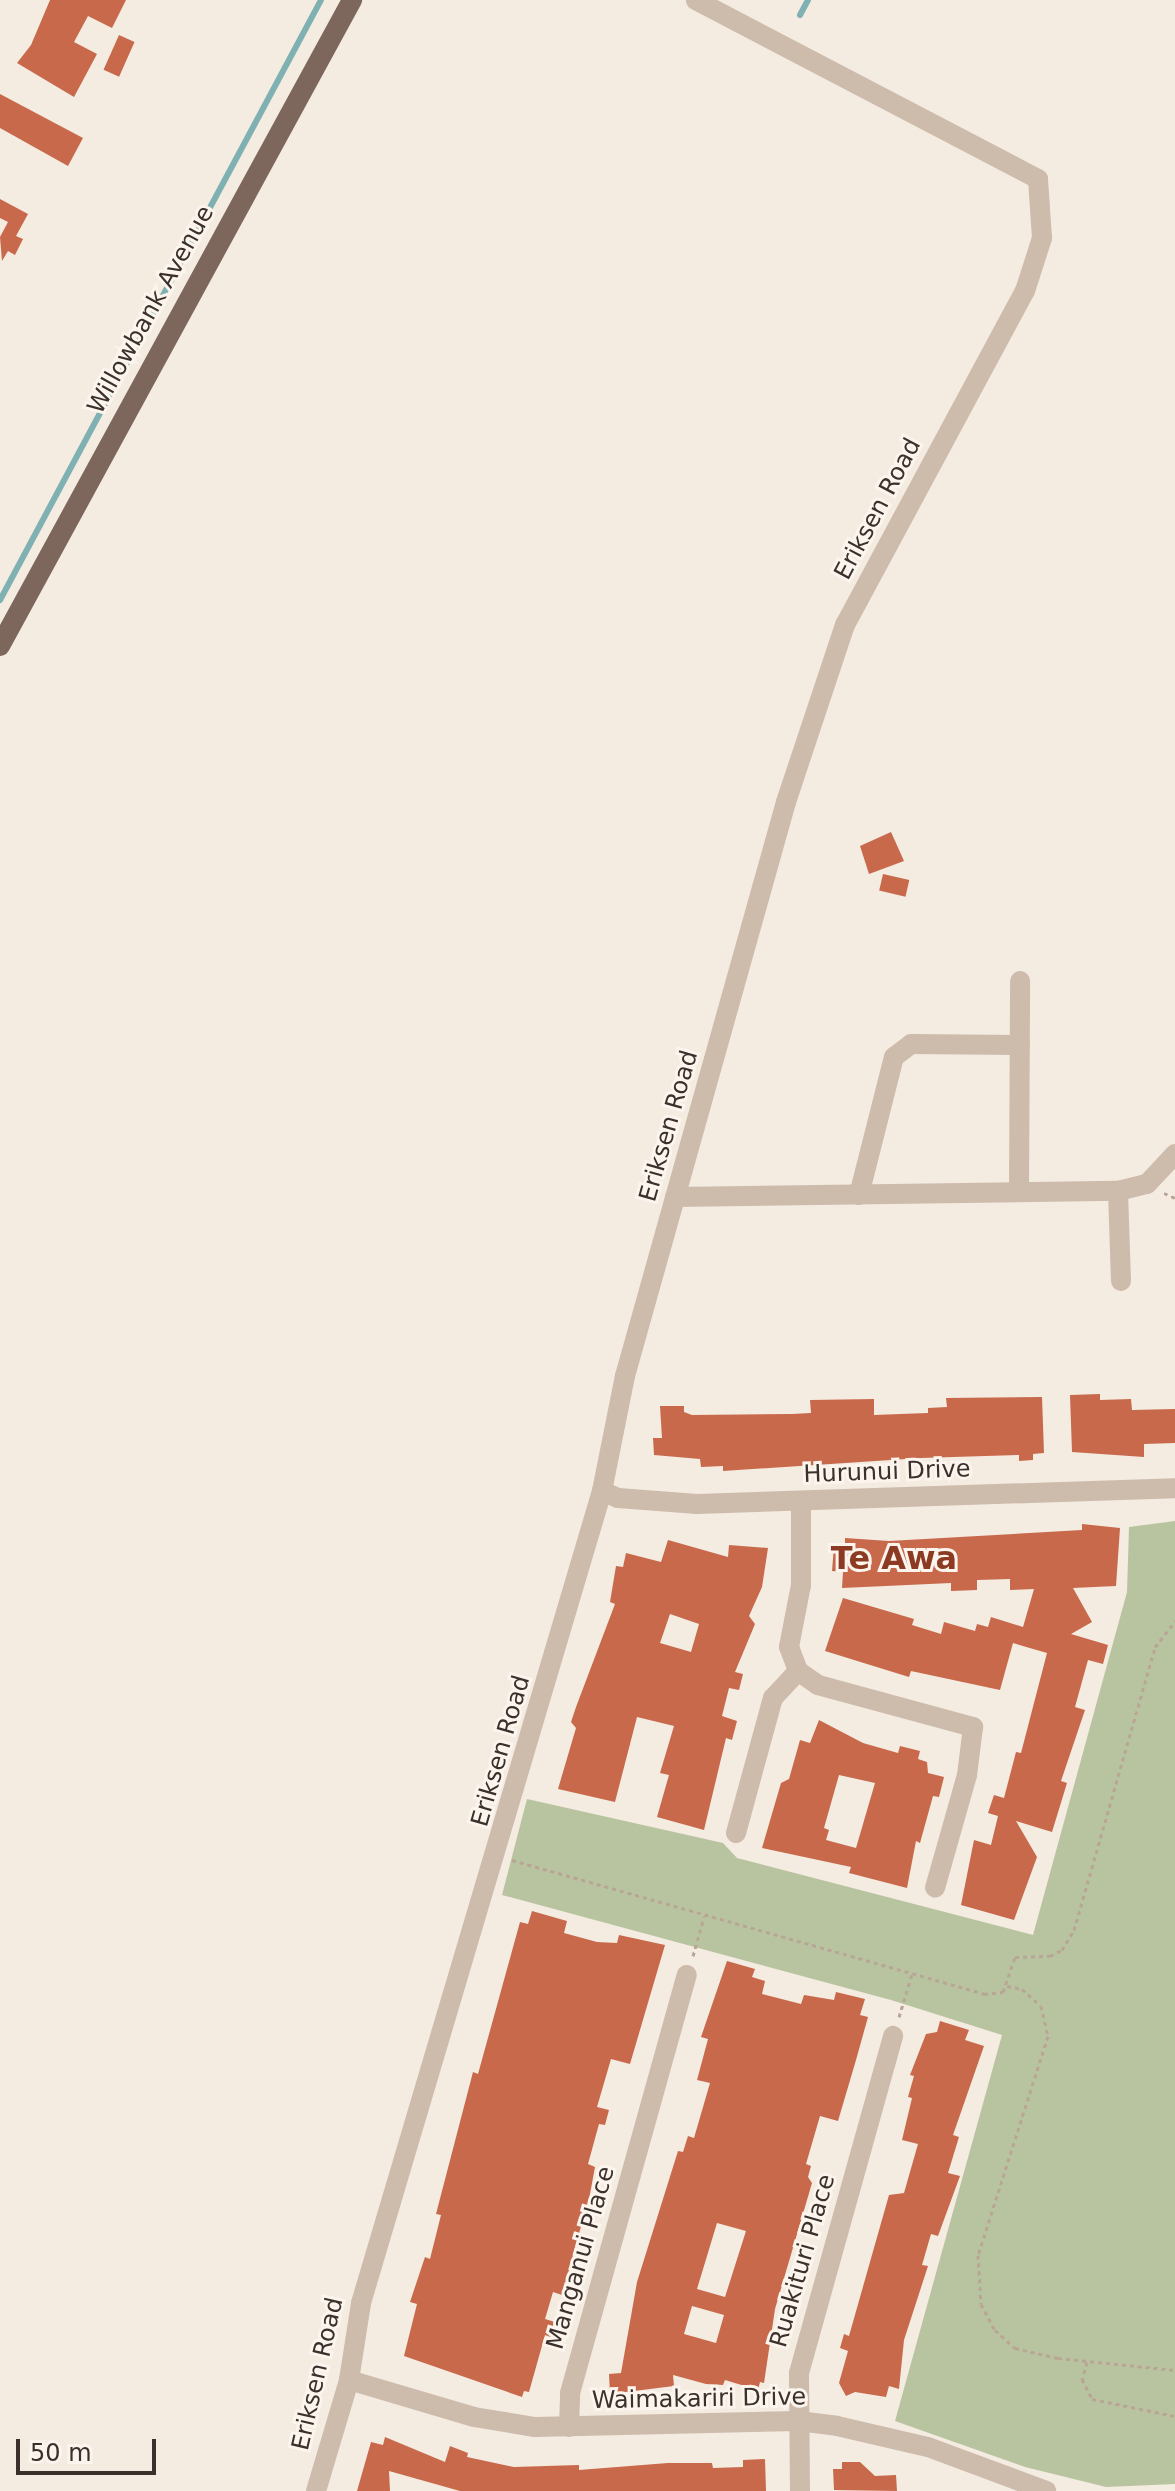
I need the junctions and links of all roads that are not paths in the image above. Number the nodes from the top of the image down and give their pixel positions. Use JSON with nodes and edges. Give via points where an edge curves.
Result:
{"nodes":[{"id":1,"x":352,"y":0,"type":"edge"},
{"id":2,"x":696,"y":0,"type":"edge"},
{"id":3,"x":0,"y":646,"type":"edge"},
{"id":4,"x":1020,"y":981,"type":"dead end"},
{"id":5,"x":1020,"y":1045,"type":"junction"},
{"id":6,"x":1175,"y":1154,"type":"edge"},
{"id":7,"x":1118,"y":1191,"type":"junction"},
{"id":8,"x":1019,"y":1192,"type":"junction"},
{"id":9,"x":859,"y":1195,"type":"junction"},
{"id":10,"x":675,"y":1197,"type":"junction"},
{"id":11,"x":1121,"y":1281,"type":"dead end"},
{"id":12,"x":1175,"y":1488,"type":"edge"},
{"id":13,"x":602,"y":1491,"type":"junction"},
{"id":14,"x":801,"y":1501,"type":"junction"},
{"id":15,"x":798,"y":1671,"type":"junction"},
{"id":16,"x":736,"y":1833,"type":"dead end"},
{"id":17,"x":935,"y":1888,"type":"dead end"},
{"id":18,"x":687,"y":1975,"type":"road end"},
{"id":19,"x":893,"y":2036,"type":"road end"},
{"id":20,"x":349,"y":2380,"type":"junction"},
{"id":21,"x":798,"y":2421,"type":"junction"},
{"id":22,"x":569,"y":2427,"type":"junction"},
{"id":23,"x":316,"y":2491,"type":"edge"},
{"id":24,"x":800,"y":2491,"type":"edge"},
{"id":25,"x":1046,"y":2491,"type":"edge"}],
"edges":[{"from":1,"to":3,"type":"main road","name":"Willowbank Avenue"},
{"from":2,"to":10,"type":"street","name":"Eriksen Road","via":[[1038,179],[1042,238],[1025,291],[845,625],[786,802]]},
{"from":4,"to":5,"type":"street"},
{"from":5,"to":8,"type":"street"},
{"from":5,"to":9,"type":"street","via":[[911,1044],[894,1057]]},
{"from":6,"to":7,"type":"street","via":[[1147,1184]]},
{"from":7,"to":8,"type":"street"},
{"from":7,"to":11,"type":"street"},
{"from":8,"to":9,"type":"street"},
{"from":9,"to":10,"type":"street"},
{"from":10,"to":13,"type":"street","name":"Eriksen Road","via":[[625,1376]]},
{"from":12,"to":14,"type":"street","name":"Hurunui Drive"},
{"from":13,"to":14,"type":"street","name":"Hurunui Drive","via":[[662,1503]]},
{"from":13,"to":20,"type":"street","name":"Eriksen Road","via":[[498,1856],[361,2303]]},
{"from":14,"to":15,"type":"street","via":[[801,1585],[789,1647]]},
{"from":15,"to":16,"type":"street","via":[[773,1698]]},
{"from":15,"to":17,"type":"street","via":[[818,1685],[973,1727],[967,1775]]},
{"from":18,"to":22,"type":"street","name":"Manganui Place","via":[[570,2393]]},
{"from":19,"to":21,"type":"street","name":"Ruakituri Place","via":[[799,2373]]},
{"from":20,"to":22,"type":"street","name":"Waimakariri Drive","via":[[474,2417]]},
{"from":20,"to":23,"type":"street","name":"Eriksen Road"},
{"from":21,"to":22,"type":"street","name":"Waimakariri Drive"},
{"from":21,"to":24,"type":"street","name":"Ruakituri Place"},
{"from":21,"to":25,"type":"street","name":"Waimakariri Drive","via":[[928,2447]]}]}
